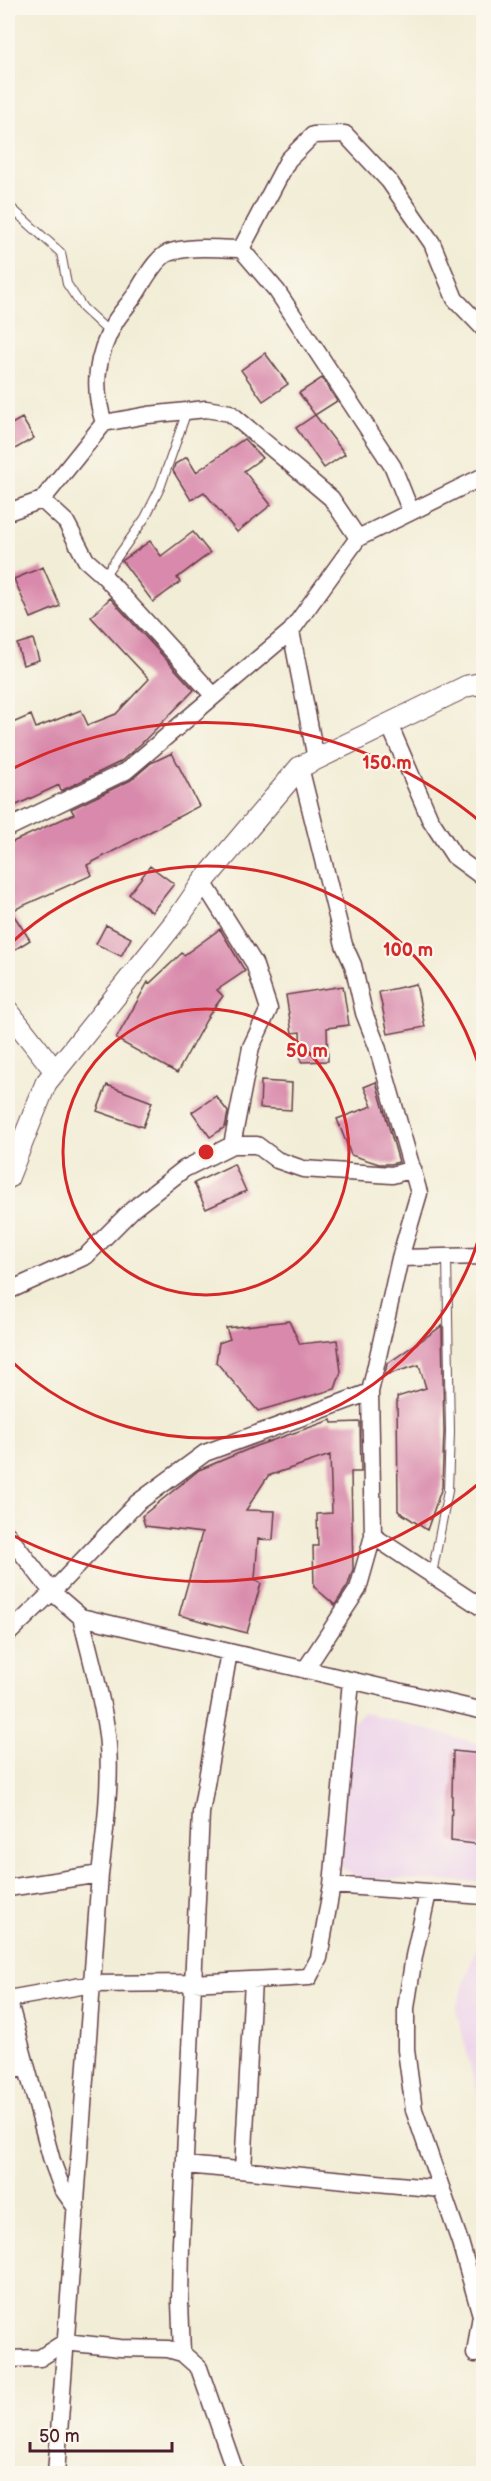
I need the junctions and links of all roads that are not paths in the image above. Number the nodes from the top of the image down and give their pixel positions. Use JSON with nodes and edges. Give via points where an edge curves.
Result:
{"nodes":[{"id":1,"x":8,"y":205,"type":"edge"},
{"id":2,"x":242,"y":249,"type":"junction"},
{"id":3,"x":483,"y":329,"type":"edge"},
{"id":4,"x":110,"y":333,"type":"junction"},
{"id":5,"x":188,"y":409,"type":"junction"},
{"id":6,"x":104,"y":423,"type":"junction"},
{"id":7,"x":483,"y":476,"type":"edge"},
{"id":8,"x":42,"y":500,"type":"junction"},
{"id":9,"x":8,"y":512,"type":"edge"},
{"id":10,"x":411,"y":512,"type":"junction"},
{"id":11,"x":358,"y":538,"type":"junction"},
{"id":12,"x":104,"y":576,"type":"junction"},
{"id":13,"x":291,"y":631,"type":"junction"},
{"id":14,"x":483,"y":683,"type":"edge"},
{"id":15,"x":214,"y":696,"type":"junction"},
{"id":16,"x":389,"y":724,"type":"junction"},
{"id":17,"x":308,"y":763,"type":"junction"},
{"id":18,"x":8,"y":828,"type":"edge"},
{"id":19,"x":483,"y":878,"type":"edge"},
{"id":20,"x":203,"y":882,"type":"junction"},
{"id":21,"x":8,"y":1011,"type":"edge"},
{"id":22,"x":55,"y":1071,"type":"junction"},
{"id":23,"x":232,"y":1145,"type":"junction"},
{"id":24,"x":413,"y":1169,"type":"junction"},
{"id":25,"x":8,"y":1178,"type":"edge"},
{"id":26,"x":483,"y":1256,"type":"edge"},
{"id":27,"x":447,"y":1257,"type":"junction"},
{"id":28,"x":400,"y":1258,"type":"junction"},
{"id":29,"x":8,"y":1291,"type":"edge"},
{"id":30,"x":370,"y":1392,"type":"junction"},
{"id":31,"x":8,"y":1535,"type":"edge"},
{"id":32,"x":373,"y":1536,"type":"junction"},
{"id":33,"x":432,"y":1574,"type":"junction"},
{"id":34,"x":52,"y":1592,"type":"junction"},
{"id":35,"x":483,"y":1609,"type":"edge"},
{"id":36,"x":81,"y":1617,"type":"junction"},
{"id":37,"x":8,"y":1634,"type":"edge"},
{"id":38,"x":229,"y":1652,"type":"junction"},
{"id":39,"x":305,"y":1670,"type":"junction"},
{"id":40,"x":351,"y":1681,"type":"junction"},
{"id":41,"x":483,"y":1711,"type":"edge"},
{"id":42,"x":100,"y":1874,"type":"junction"},
{"id":43,"x":332,"y":1885,"type":"junction"},
{"id":44,"x":8,"y":1888,"type":"edge"},
{"id":45,"x":428,"y":1893,"type":"junction"},
{"id":46,"x":483,"y":1896,"type":"edge"},
{"id":47,"x":254,"y":1980,"type":"junction"},
{"id":48,"x":192,"y":1983,"type":"junction"},
{"id":49,"x":92,"y":1984,"type":"junction"},
{"id":50,"x":8,"y":1999,"type":"edge"},
{"id":51,"x":24,"y":2067,"type":"junction"},
{"id":52,"x":8,"y":2072,"type":"edge"},
{"id":53,"x":185,"y":2165,"type":"junction"},
{"id":54,"x":243,"y":2170,"type":"junction"},
{"id":55,"x":441,"y":2189,"type":"junction"},
{"id":56,"x":76,"y":2208,"type":"junction"},
{"id":57,"x":65,"y":2342,"type":"junction"},
{"id":58,"x":182,"y":2353,"type":"junction"},
{"id":59,"x":475,"y":2354,"type":"dead end"},
{"id":60,"x":8,"y":2359,"type":"edge"},
{"id":61,"x":56,"y":2474,"type":"edge"},
{"id":62,"x":236,"y":2474,"type":"edge"}],
"edges":[{"from":1,"to":4,"type":"lane","via":[[61,253],[67,284],[83,308]]},
{"from":2,"to":3,"type":"street","via":[[288,160],[313,135],[345,134],[389,181],[432,243],[455,299]]},
{"from":2,"to":4,"type":"street","via":[[166,254],[149,272]]},
{"from":2,"to":10,"type":"street","via":[[277,291],[393,467]]},
{"from":4,"to":6,"type":"street","via":[[96,380]]},
{"from":5,"to":6,"type":"street"},
{"from":5,"to":11,"type":"street","via":[[230,413],[331,498]]},
{"from":5,"to":12,"type":"lane","via":[[145,518]]},
{"from":6,"to":8,"type":"street"},
{"from":7,"to":10,"type":"street"},
{"from":8,"to":9,"type":"street"},
{"from":8,"to":12,"type":"street","via":[[66,522],[86,560]]},
{"from":10,"to":11,"type":"street"},
{"from":11,"to":13,"type":"street"},
{"from":12,"to":15,"type":"street"},
{"from":13,"to":15,"type":"street"},
{"from":13,"to":17,"type":"street"},
{"from":14,"to":16,"type":"street","via":[[467,686]]},
{"from":15,"to":18,"type":"street","via":[[126,771]]},
{"from":16,"to":17,"type":"street"},
{"from":16,"to":19,"type":"street","via":[[430,819],[454,856]]},
{"from":17,"to":20,"type":"street"},
{"from":17,"to":24,"type":"street","via":[[345,945]]},
{"from":20,"to":22,"type":"street","via":[[180,917]]},
{"from":20,"to":23,"type":"street","via":[[254,963],[269,1009],[250,1047]]},
{"from":21,"to":22,"type":"street"},
{"from":22,"to":25,"type":"street","via":[[46,1083]]},
{"from":23,"to":24,"type":"street","via":[[257,1145],[277,1160],[303,1169],[392,1175]]},
{"from":23,"to":29,"type":"street","via":[[183,1169],[133,1209],[86,1256]]},
{"from":24,"to":28,"type":"street","via":[[419,1192]]},
{"from":26,"to":27,"type":"street"},
{"from":27,"to":28,"type":"street"},
{"from":27,"to":33,"type":"lane","via":[[448,1491]]},
{"from":28,"to":30,"type":"street"},
{"from":30,"to":32,"type":"street"},
{"from":30,"to":34,"type":"street","via":[[205,1453],[138,1503]]},
{"from":31,"to":34,"type":"street"},
{"from":32,"to":33,"type":"street"},
{"from":32,"to":39,"type":"street","via":[[358,1589]]},
{"from":33,"to":35,"type":"street"},
{"from":34,"to":36,"type":"street"},
{"from":34,"to":37,"type":"street"},
{"from":36,"to":38,"type":"street"},
{"from":36,"to":42,"type":"street","via":[[107,1736]]},
{"from":38,"to":39,"type":"street"},
{"from":38,"to":48,"type":"street","via":[[201,1813]]},
{"from":39,"to":40,"type":"street"},
{"from":40,"to":41,"type":"street"},
{"from":40,"to":43,"type":"street"},
{"from":42,"to":44,"type":"street"},
{"from":42,"to":49,"type":"street"},
{"from":43,"to":45,"type":"street"},
{"from":43,"to":47,"type":"street","via":[[319,1958],[309,1977]]},
{"from":45,"to":46,"type":"street"},
{"from":45,"to":55,"type":"street","via":[[406,2008],[406,2050],[414,2110]]},
{"from":47,"to":48,"type":"street"},
{"from":47,"to":54,"type":"street"},
{"from":48,"to":49,"type":"street"},
{"from":48,"to":53,"type":"street"},
{"from":49,"to":50,"type":"street"},
{"from":49,"to":56,"type":"street"},
{"from":50,"to":51,"type":"street"},
{"from":51,"to":52,"type":"street"},
{"from":51,"to":56,"type":"street","via":[[52,2161],[62,2188]]},
{"from":53,"to":54,"type":"street"},
{"from":53,"to":58,"type":"street"},
{"from":54,"to":55,"type":"street"},
{"from":55,"to":59,"type":"street","via":[[481,2315]]},
{"from":56,"to":57,"type":"street"},
{"from":57,"to":58,"type":"street"},
{"from":57,"to":60,"type":"street","via":[[40,2358]]},
{"from":57,"to":61,"type":"street"},
{"from":58,"to":62,"type":"street","via":[[199,2368]]}]}
